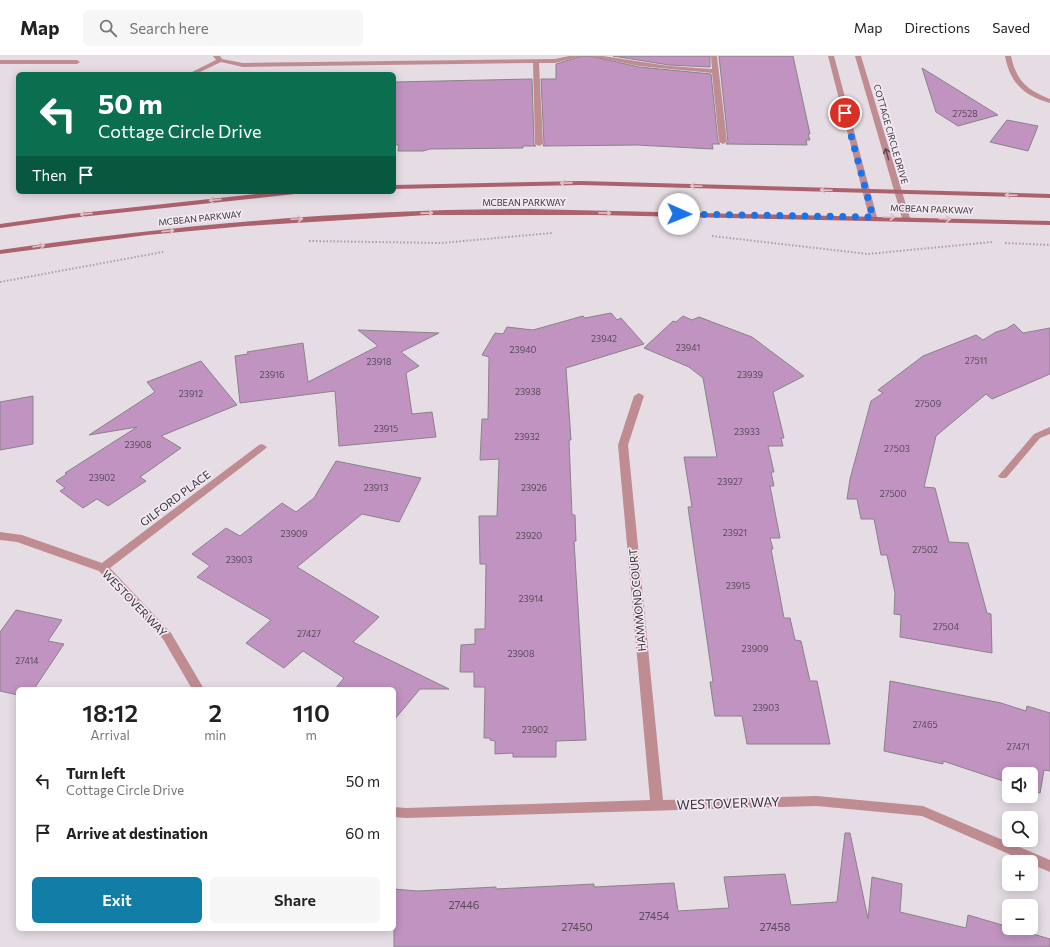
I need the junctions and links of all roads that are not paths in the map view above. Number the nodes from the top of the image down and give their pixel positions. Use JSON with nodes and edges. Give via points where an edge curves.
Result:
{"nodes":[{"id":1,"x":578,"y":56,"type":"edge"},
{"id":2,"x":594,"y":56,"type":"edge"},
{"id":3,"x":714,"y":56,"type":"edge"},
{"id":4,"x":831,"y":56,"type":"edge"},
{"id":5,"x":858,"y":56,"type":"edge"},
{"id":6,"x":1008,"y":56,"type":"edge"},
{"id":7,"x":218,"y":58,"type":"edge"},
{"id":8,"x":536,"y":61,"type":"junction"},
{"id":9,"x":0,"y":62,"type":"edge"},
{"id":10,"x":77,"y":62,"type":"dead end"},
{"id":11,"x":716,"y":71,"type":"junction"},
{"id":12,"x":194,"y":72,"type":"edge"},
{"id":13,"x":1050,"y":101,"type":"edge"},
{"id":14,"x":724,"y":142,"type":"dead end"},
{"id":15,"x":539,"y":144,"type":"dead end"},
{"id":16,"x":396,"y":187,"type":"edge"},
{"id":17,"x":865,"y":191,"type":"junction"},
{"id":18,"x":897,"y":191,"type":"junction"},
{"id":19,"x":276,"y":194,"type":"edge"},
{"id":20,"x":1050,"y":196,"type":"edge"},
{"id":21,"x":873,"y":217,"type":"junction"},
{"id":22,"x":906,"y":218,"type":"junction"},
{"id":23,"x":1050,"y":223,"type":"edge"},
{"id":24,"x":0,"y":226,"type":"edge"},
{"id":25,"x":0,"y":252,"type":"edge"},
{"id":26,"x":639,"y":396,"type":"dead end"},
{"id":27,"x":1050,"y":430,"type":"edge"},
{"id":28,"x":262,"y":447,"type":"dead end"},
{"id":29,"x":1004,"y":476,"type":"dead end"},
{"id":30,"x":0,"y":536,"type":"edge"},
{"id":31,"x":103,"y":568,"type":"junction"},
{"id":32,"x":197,"y":687,"type":"edge"},
{"id":33,"x":656,"y":805,"type":"junction"},
{"id":34,"x":396,"y":812,"type":"edge"},
{"id":35,"x":1050,"y":866,"type":"edge"}],
"edges":[{"from":1,"to":8,"type":"street","via":[[554,61]]},
{"from":2,"to":11,"type":"street","via":[[666,69]]},
{"from":3,"to":11,"type":"street"},
{"from":4,"to":17,"type":"street"},
{"from":18,"to":5,"type":"street","name":"COTTAGE CIRCLE DRIVE","one_way":true},
{"from":6,"to":13,"type":"street","via":[[1010,69],[1019,82],[1029,92]]},
{"from":7,"to":8,"type":"street","via":[[243,65],[362,67]]},
{"from":7,"to":12,"type":"street"},
{"from":8,"to":15,"type":"street"},
{"from":9,"to":10,"type":"street"},
{"from":11,"to":14,"type":"street"},
{"from":17,"to":16,"type":"main road","name":"MCBEAN PARKWAY","one_way":true,"via":[[581,183]]},
{"from":17,"to":18,"type":"main road","name":"MCBEAN PARKWAY"},
{"from":17,"to":21,"type":"street"},
{"from":20,"to":18,"type":"main road","name":"MCBEAN PARKWAY","one_way":true},
{"from":18,"to":22,"type":"street","name":"COTTAGE CIRCLE DRIVE"},
{"from":19,"to":24,"type":"main road","name":"MCBEAN PARKWAY","one_way":true},
{"from":21,"to":22,"type":"main road","name":"MCBEAN PARKWAY","one_way":true},
{"from":25,"to":21,"type":"main road","name":"MCBEAN PARKWAY","one_way":true,"via":[[254,222],[396,214],[496,211]]},
{"from":22,"to":23,"type":"main road","name":"MCBEAN PARKWAY","one_way":true},
{"from":26,"to":33,"type":"street","name":"HAMMOND COURT","via":[[623,445]]},
{"from":27,"to":29,"type":"street","via":[[1037,436]]},
{"from":28,"to":31,"type":"street","name":"GILFORD PLACE"},
{"from":30,"to":31,"type":"street","name":"WESTOVER WAY","via":[[18,538]]},
{"from":31,"to":32,"type":"street","name":"WESTOVER WAY","via":[[167,636]]},
{"from":33,"to":34,"type":"street","name":"WESTOVER WAY"},
{"from":33,"to":35,"type":"street","name":"WESTOVER WAY","via":[[817,801],[923,811]]}]}
